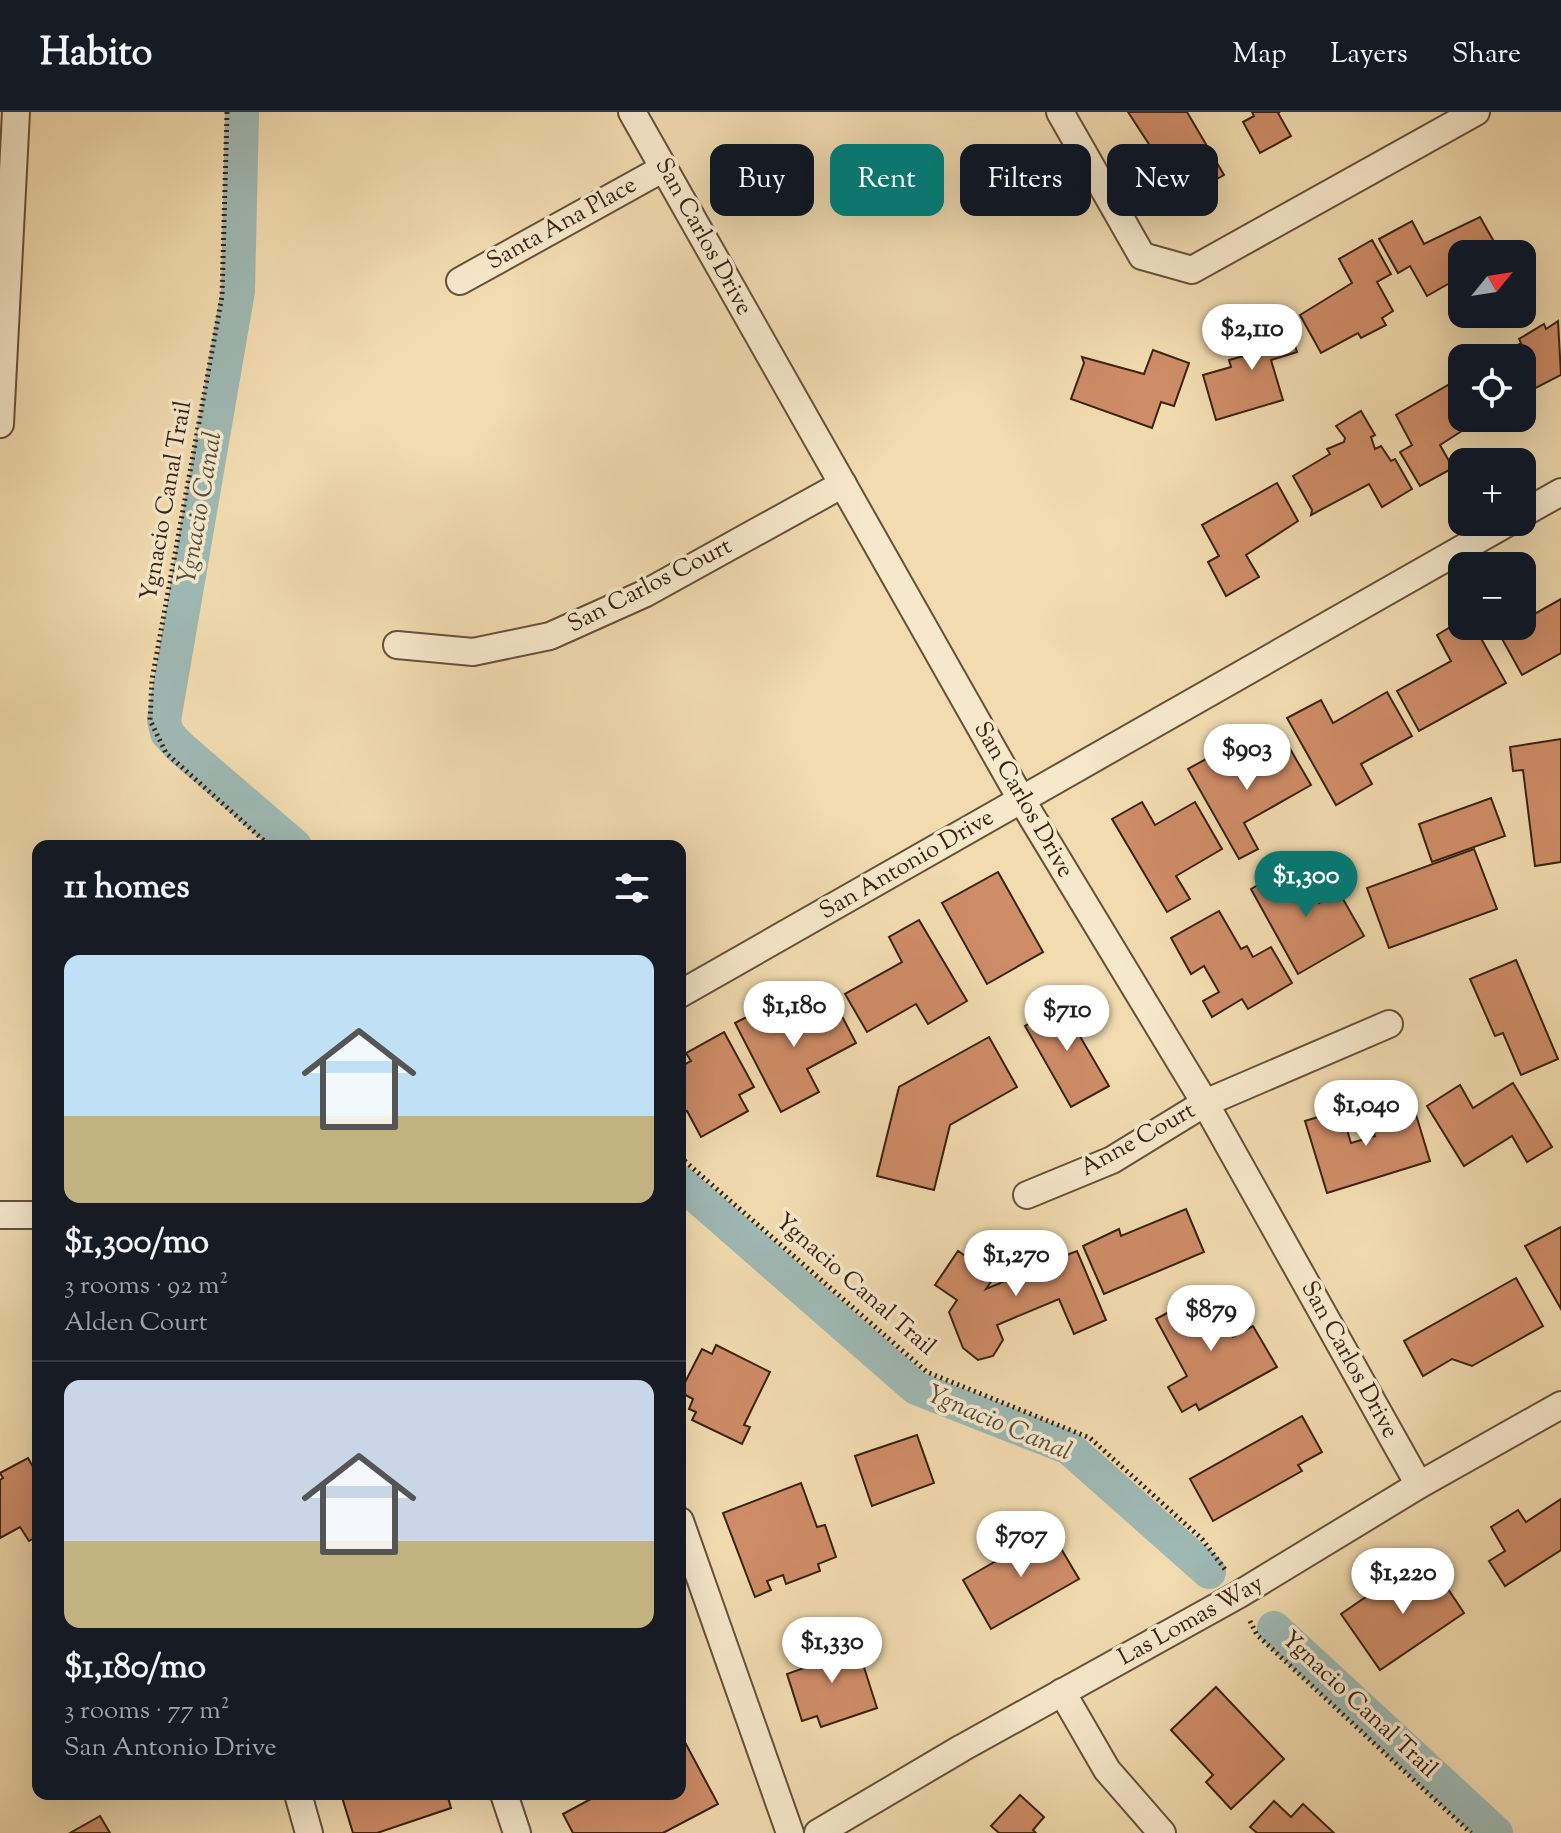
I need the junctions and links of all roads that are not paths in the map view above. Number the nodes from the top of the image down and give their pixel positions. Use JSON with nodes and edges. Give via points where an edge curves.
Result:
{"nodes":[{"id":1,"x":16,"y":112,"type":"edge"},
{"id":2,"x":632,"y":112,"type":"edge"},
{"id":3,"x":1060,"y":112,"type":"edge"},
{"id":4,"x":1476,"y":112,"type":"edge"},
{"id":5,"x":664,"y":168,"type":"junction"},
{"id":6,"x":460,"y":281,"type":"dead end"},
{"id":7,"x":0,"y":424,"type":"edge"},
{"id":8,"x":843,"y":484,"type":"junction"},
{"id":9,"x":1561,"y":492,"type":"edge"},
{"id":10,"x":1536,"y":506,"type":"edge"},
{"id":11,"x":1484,"y":536,"type":"edge"},
{"id":12,"x":397,"y":645,"type":"dead end"},
{"id":13,"x":1021,"y":799,"type":"junction"},
{"id":14,"x":686,"y":991,"type":"edge"},
{"id":15,"x":1389,"y":1024,"type":"dead end"},
{"id":16,"x":1205,"y":1103,"type":"junction"},
{"id":17,"x":1027,"y":1195,"type":"dead end"},
{"id":18,"x":0,"y":1215,"type":"edge"},
{"id":19,"x":32,"y":1215,"type":"edge"},
{"id":20,"x":1561,"y":1405,"type":"edge"},
{"id":21,"x":1419,"y":1485,"type":"junction"},
{"id":22,"x":686,"y":1538,"type":"edge"},
{"id":23,"x":1062,"y":1692,"type":"junction"},
{"id":24,"x":300,"y":1800,"type":"edge"},
{"id":25,"x":506,"y":1800,"type":"edge"},
{"id":26,"x":309,"y":1833,"type":"edge"},
{"id":27,"x":517,"y":1833,"type":"edge"},
{"id":28,"x":790,"y":1833,"type":"edge"},
{"id":29,"x":818,"y":1833,"type":"edge"},
{"id":30,"x":1162,"y":1833,"type":"edge"}],
"edges":[{"from":1,"to":7,"type":"street"},
{"from":2,"to":5,"type":"street","name":"San Carlos Drive"},
{"from":3,"to":4,"type":"street","via":[[1142,256],[1192,270]]},
{"from":5,"to":6,"type":"street","name":"Santa Ana Place"},
{"from":5,"to":8,"type":"street","name":"San Carlos Drive"},
{"from":8,"to":12,"type":"street","name":"San Carlos Court","via":[[646,593],[550,636],[473,652]]},
{"from":8,"to":13,"type":"street","name":"San Carlos Drive"},
{"from":9,"to":10,"type":"street"},
{"from":11,"to":13,"type":"street","name":"San Antonio Drive"},
{"from":13,"to":14,"type":"street","name":"San Antonio Drive"},
{"from":13,"to":16,"type":"street","name":"San Carlos Drive"},
{"from":15,"to":16,"type":"street","name":"Anne Court"},
{"from":16,"to":17,"type":"street","name":"Anne Court","via":[[1112,1160]]},
{"from":16,"to":21,"type":"street","name":"San Carlos Drive"},
{"from":18,"to":19,"type":"street"},
{"from":20,"to":21,"type":"street","name":"Las Lomas Way"},
{"from":21,"to":23,"type":"street","name":"Las Lomas Way","via":[[1238,1595]]},
{"from":22,"to":28,"type":"street"},
{"from":23,"to":29,"type":"street","name":"Las Lomas Way"},
{"from":23,"to":30,"type":"street","via":[[1107,1770]]},
{"from":24,"to":26,"type":"street"},
{"from":25,"to":27,"type":"street"}]}
